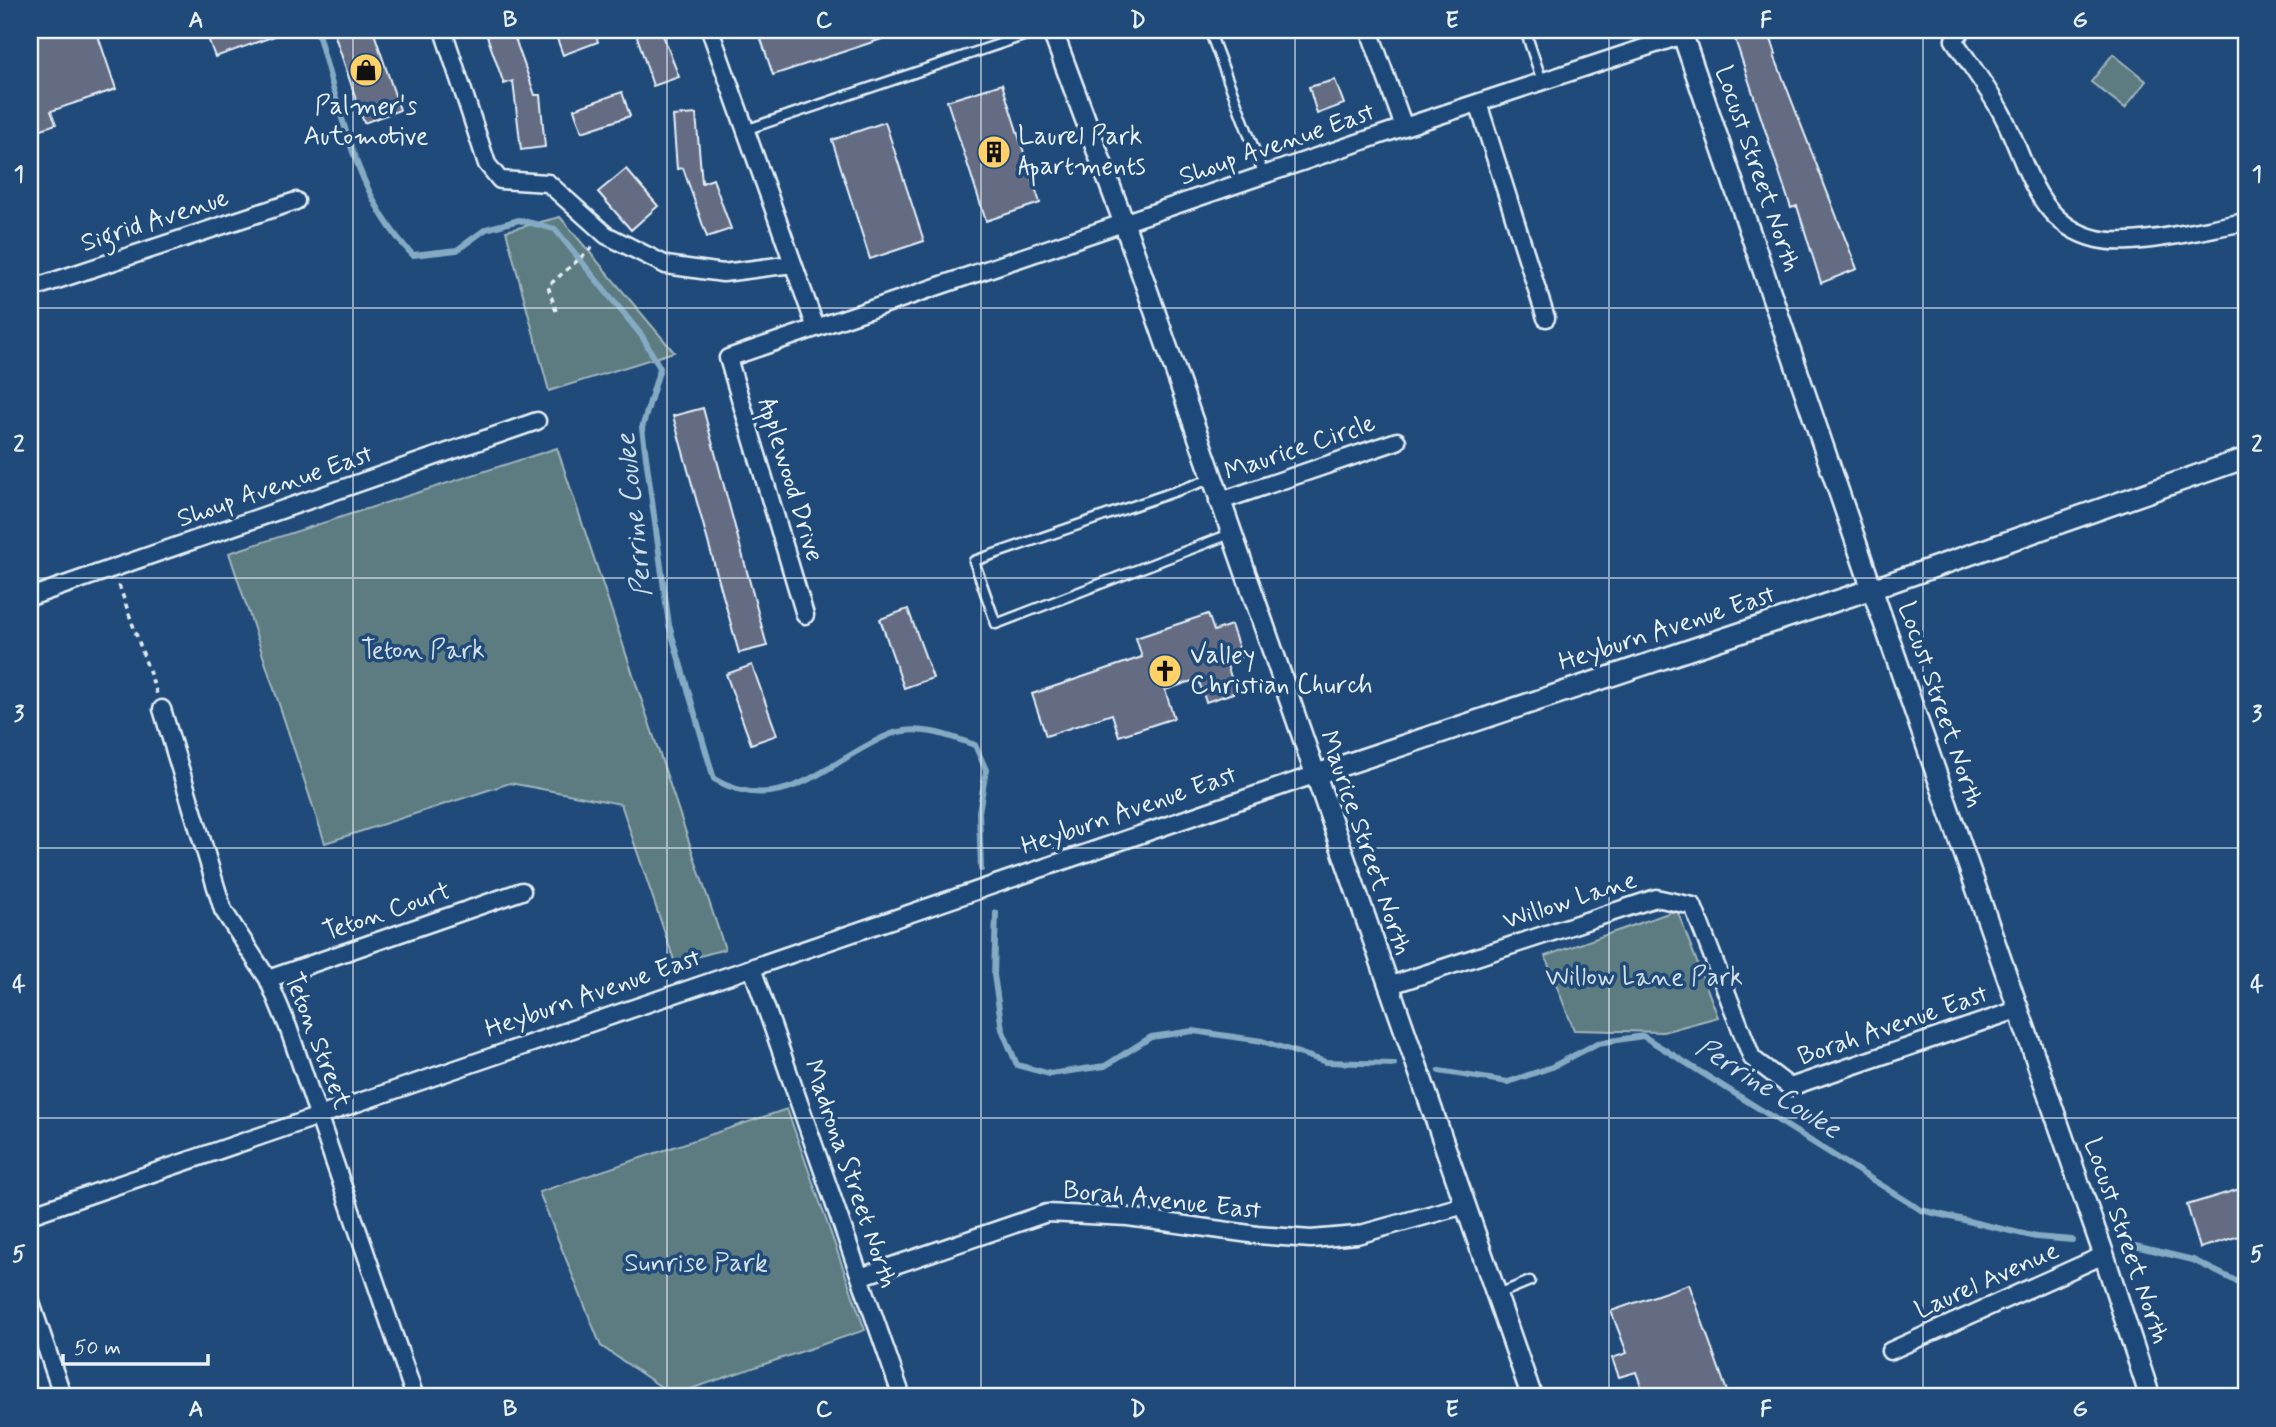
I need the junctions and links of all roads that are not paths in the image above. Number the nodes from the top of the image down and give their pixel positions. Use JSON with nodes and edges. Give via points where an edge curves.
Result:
{"nodes":[{"id":1,"x":443,"y":30,"type":"edge"},
{"id":2,"x":710,"y":30,"type":"edge"},
{"id":3,"x":1041,"y":30,"type":"edge"},
{"id":4,"x":1052,"y":30,"type":"edge"},
{"id":5,"x":1209,"y":30,"type":"edge"},
{"id":6,"x":1369,"y":30,"type":"edge"},
{"id":7,"x":1525,"y":30,"type":"edge"},
{"id":8,"x":1962,"y":30,"type":"edge"},
{"id":9,"x":1682,"y":33,"type":"edge"},
{"id":10,"x":1542,"y":82,"type":"junction"},
{"id":11,"x":1478,"y":103,"type":"junction"},
{"id":12,"x":1404,"y":127,"type":"junction"},
{"id":13,"x":745,"y":130,"type":"junction"},
{"id":14,"x":1264,"y":175,"type":"junction"},
{"id":15,"x":296,"y":201,"type":"dead end"},
{"id":16,"x":2246,"y":222,"type":"edge"},
{"id":17,"x":1124,"y":223,"type":"junction"},
{"id":18,"x":793,"y":264,"type":"junction"},
{"id":19,"x":30,"y":289,"type":"edge"},
{"id":20,"x":1546,"y":318,"type":"dead end"},
{"id":21,"x":816,"y":328,"type":"junction"},
{"id":22,"x":728,"y":358,"type":"joint"},
{"id":23,"x":537,"y":421,"type":"dead end"},
{"id":24,"x":1397,"y":441,"type":"dead end"},
{"id":25,"x":2246,"y":458,"type":"edge"},
{"id":26,"x":1210,"y":479,"type":"junction"},
{"id":27,"x":1218,"y":502,"type":"junction"},
{"id":28,"x":1230,"y":534,"type":"junction"},
{"id":29,"x":1872,"y":589,"type":"junction"},
{"id":30,"x":30,"y":597,"type":"edge"},
{"id":31,"x":805,"y":615,"type":"dead end"},
{"id":32,"x":162,"y":709,"type":"road end"},
{"id":33,"x":1314,"y":775,"type":"junction"},
{"id":34,"x":522,"y":891,"type":"dead end"},
{"id":35,"x":752,"y":968,"type":"junction"},
{"id":36,"x":268,"y":979,"type":"junction"},
{"id":37,"x":1388,"y":986,"type":"junction"},
{"id":38,"x":2017,"y":1010,"type":"junction"},
{"id":39,"x":1752,"y":1058,"type":"joint"},
{"id":40,"x":320,"y":1115,"type":"junction"},
{"id":41,"x":1465,"y":1205,"type":"junction"},
{"id":42,"x":30,"y":1215,"type":"edge"},
{"id":43,"x":2104,"y":1255,"type":"junction"},
{"id":44,"x":860,"y":1277,"type":"junction"},
{"id":45,"x":1530,"y":1281,"type":"dead end"},
{"id":46,"x":1496,"y":1295,"type":"junction"},
{"id":47,"x":30,"y":1300,"type":"edge"},
{"id":48,"x":1890,"y":1351,"type":"dead end"},
{"id":49,"x":63,"y":1397,"type":"edge"},
{"id":50,"x":415,"y":1397,"type":"edge"},
{"id":51,"x":902,"y":1397,"type":"edge"},
{"id":52,"x":1532,"y":1397,"type":"edge"},
{"id":53,"x":2150,"y":1397,"type":"edge"}],
"edges":[{"from":1,"to":18,"type":"street","via":[[487,164],[500,180],[548,183],[606,235],[666,265],[723,273]]},
{"from":2,"to":13,"type":"street"},
{"from":3,"to":13,"type":"lane"},
{"from":4,"to":17,"type":"street","name":"Maurice Street North"},
{"from":5,"to":14,"type":"lane"},
{"from":6,"to":12,"type":"street"},
{"from":7,"to":10,"type":"lane"},
{"from":8,"to":16,"type":"street","via":[[1954,40],[2001,112],[2041,202],[2074,231],[2099,240],[2137,240]]},
{"from":9,"to":10,"type":"street","name":"Shoup Avenue East"},
{"from":9,"to":29,"type":"street","name":"Locust Street North"},
{"from":10,"to":11,"type":"street","name":"Shoup Avenue East"},
{"from":11,"to":12,"type":"street","name":"Shoup Avenue East"},
{"from":11,"to":20,"type":"street"},
{"from":12,"to":14,"type":"street","name":"Shoup Avenue East"},
{"from":13,"to":18,"type":"street"},
{"from":14,"to":17,"type":"street","name":"Shoup Avenue East"},
{"from":15,"to":19,"type":"street","name":"Sigrid Avenue"},
{"from":17,"to":21,"type":"street","name":"Shoup Avenue East"},
{"from":17,"to":26,"type":"street","name":"Maurice Street North"},
{"from":18,"to":21,"type":"street"},
{"from":21,"to":22,"type":"street","name":"Shoup Avenue East"},
{"from":22,"to":31,"type":"street","name":"Applewood Drive"},
{"from":23,"to":30,"type":"street","name":"Shoup Avenue East"},
{"from":24,"to":27,"type":"street","name":"Maurice Circle"},
{"from":25,"to":29,"type":"street","name":"Heyburn Avenue East"},
{"from":26,"to":27,"type":"street","name":"Maurice Street North"},
{"from":26,"to":28,"type":"lane","via":[[974,561],[996,624]]},
{"from":27,"to":28,"type":"street","name":"Maurice Street North"},
{"from":28,"to":33,"type":"street","name":"Maurice Street North"},
{"from":29,"to":33,"type":"street","name":"Heyburn Avenue East"},
{"from":29,"to":38,"type":"street","name":"Locust Street North"},
{"from":32,"to":36,"type":"street","name":"Teton Street","via":[[223,910]]},
{"from":33,"to":35,"type":"street","name":"Heyburn Avenue East"},
{"from":33,"to":37,"type":"street","name":"Maurice Street North"},
{"from":34,"to":36,"type":"street","name":"Teton Court"},
{"from":35,"to":40,"type":"street","name":"Heyburn Avenue East"},
{"from":35,"to":44,"type":"street","name":"Madrona Street North"},
{"from":36,"to":40,"type":"street","name":"Teton Street"},
{"from":37,"to":39,"type":"street","name":"Willow Lane","via":[[1656,898],[1693,906]]},
{"from":37,"to":41,"type":"street","name":"Maurice Street North"},
{"from":38,"to":39,"type":"street","name":"Borah Avenue East","via":[[1790,1087]]},
{"from":38,"to":43,"type":"street","name":"Locust Street North"},
{"from":40,"to":42,"type":"street","name":"Heyburn Avenue East"},
{"from":40,"to":50,"type":"street","name":"Teton Street"},
{"from":41,"to":44,"type":"street","name":"Borah Avenue East","via":[[1357,1235],[1311,1239],[1128,1217],[1047,1213]]},
{"from":41,"to":46,"type":"street","name":"Maurice Street North"},
{"from":43,"to":48,"type":"street","name":"Laurel Avenue"},
{"from":43,"to":53,"type":"street","name":"Locust Street North"},
{"from":44,"to":51,"type":"street","name":"Madrona Street North"},
{"from":45,"to":46,"type":"lane"},
{"from":46,"to":52,"type":"street","name":"Maurice Street North"},
{"from":47,"to":49,"type":"street"}]}
